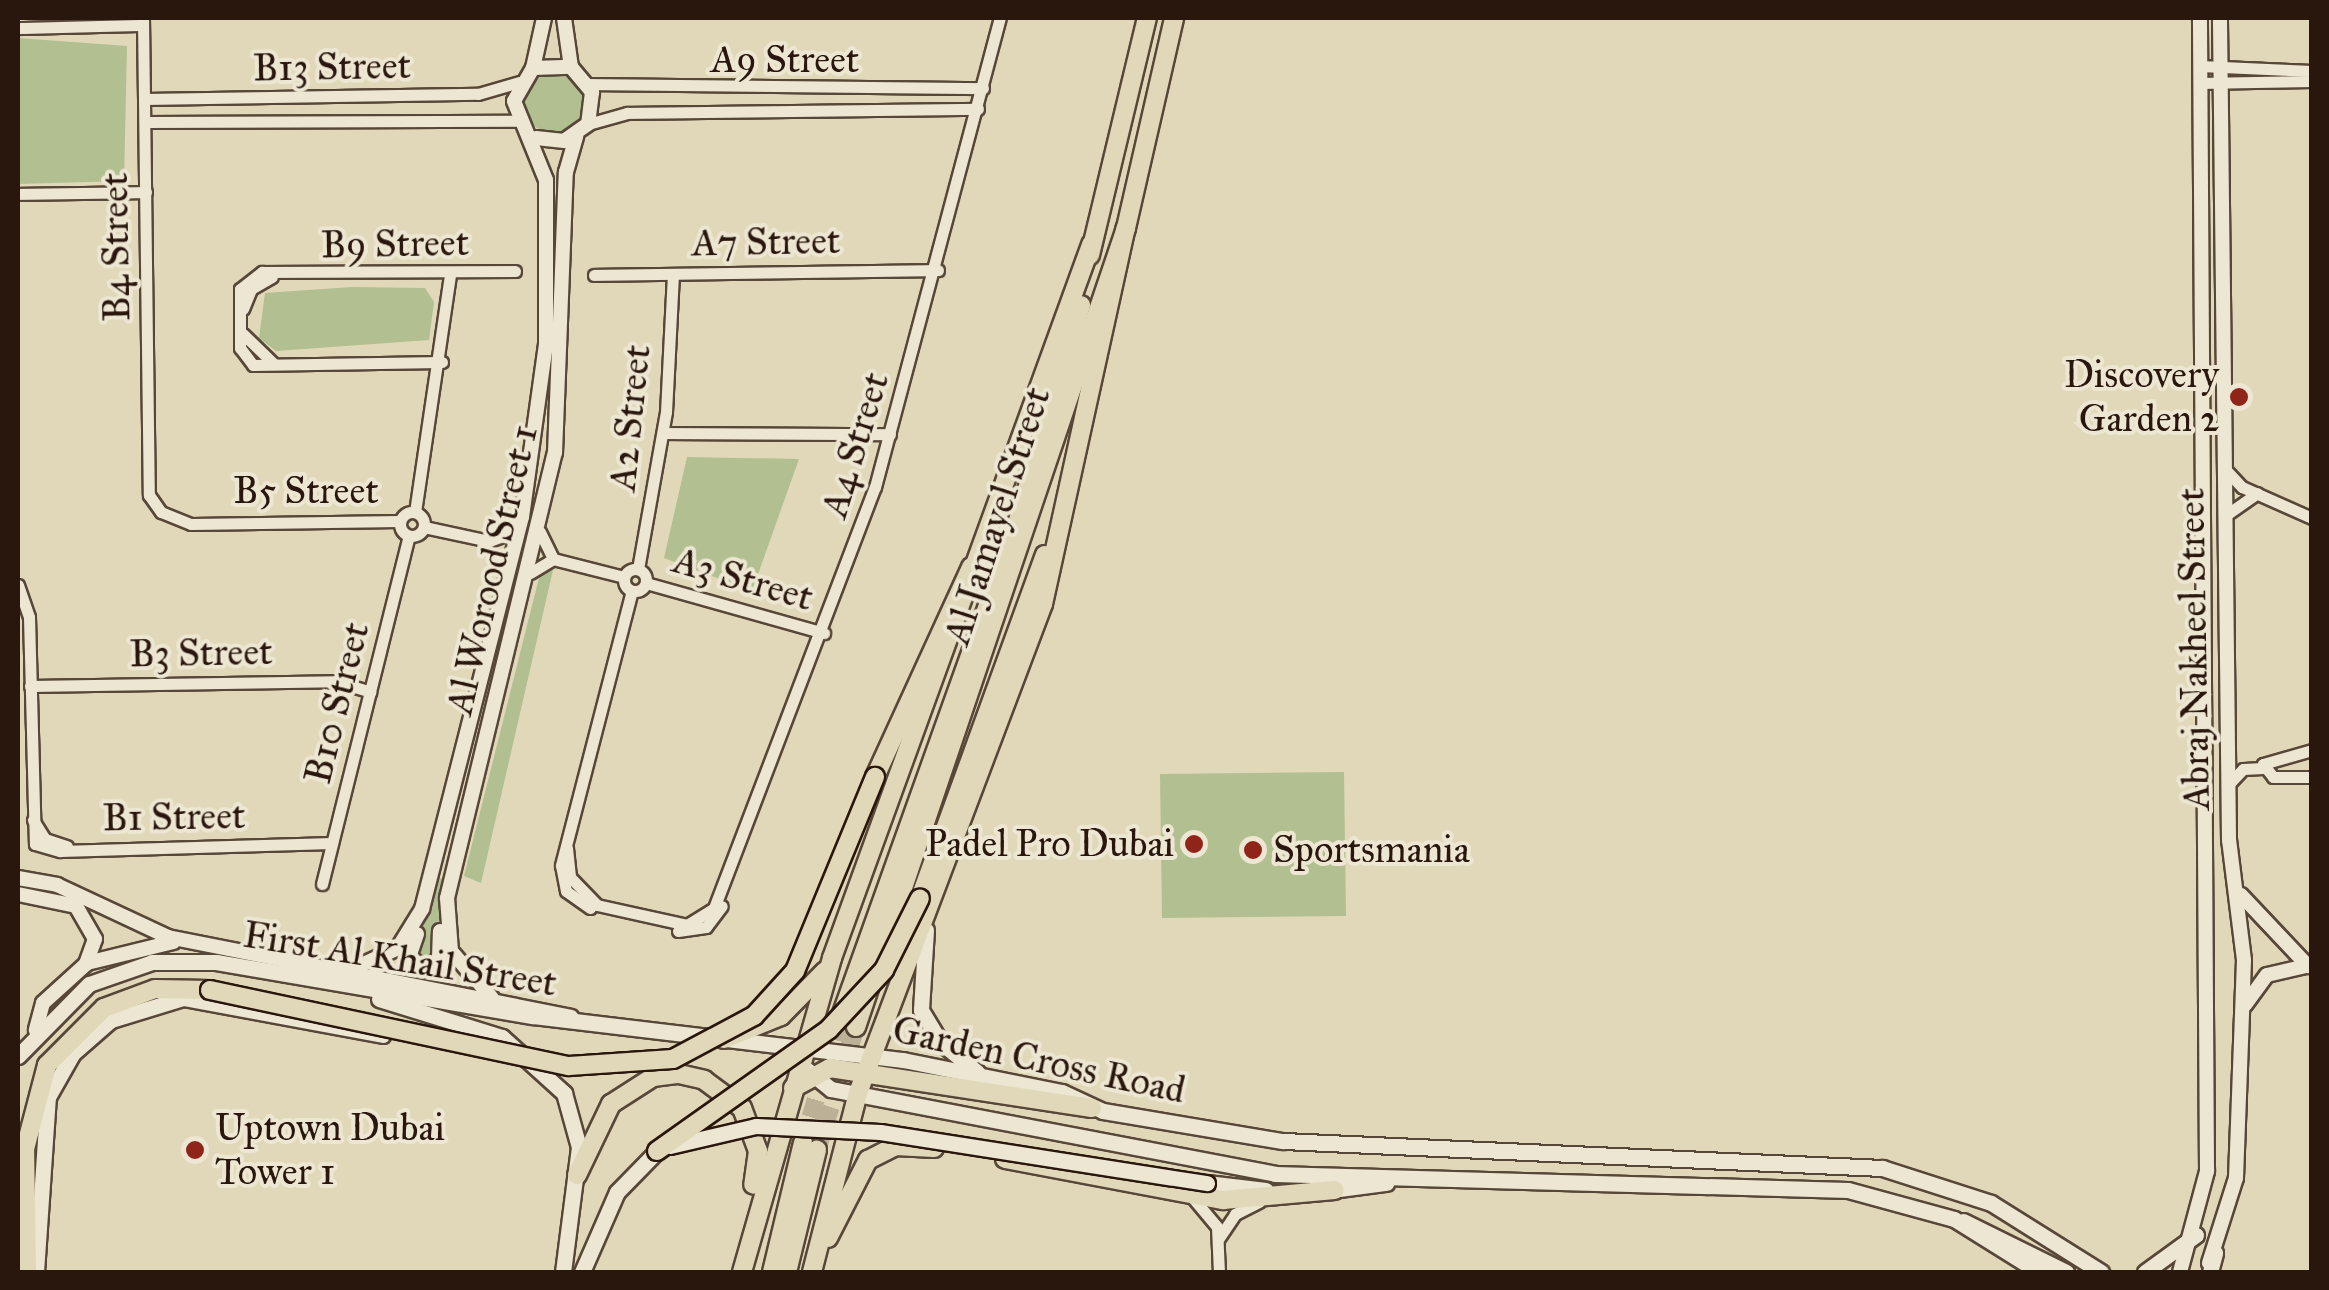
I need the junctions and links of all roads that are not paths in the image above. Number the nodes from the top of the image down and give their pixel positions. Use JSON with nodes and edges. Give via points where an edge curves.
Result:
{"nodes":[{"id":1,"x":544,"y":18,"type":"edge"},
{"id":2,"x":564,"y":18,"type":"edge"},
{"id":3,"x":1000,"y":18,"type":"edge"},
{"id":4,"x":1147,"y":18,"type":"edge"},
{"id":5,"x":1174,"y":18,"type":"edge"},
{"id":6,"x":2200,"y":18,"type":"edge"},
{"id":7,"x":2220,"y":18,"type":"edge"},
{"id":8,"x":143,"y":21,"type":"edge"},
{"id":9,"x":18,"y":28,"type":"edge"},
{"id":10,"x":2200,"y":66,"type":"junction"},
{"id":11,"x":533,"y":68,"type":"junction"},
{"id":12,"x":571,"y":68,"type":"junction"},
{"id":13,"x":2312,"y":70,"type":"edge"},
{"id":14,"x":2220,"y":73,"type":"junction"},
{"id":15,"x":2312,"y":80,"type":"edge"},
{"id":16,"x":519,"y":82,"type":"junction"},
{"id":17,"x":2199,"y":83,"type":"junction"},
{"id":18,"x":588,"y":84,"type":"junction"},
{"id":19,"x":983,"y":88,"type":"junction"},
{"id":20,"x":144,"y":99,"type":"junction"},
{"id":21,"x":978,"y":109,"type":"junction"},
{"id":22,"x":518,"y":121,"type":"junction"},
{"id":23,"x":145,"y":122,"type":"junction"},
{"id":24,"x":582,"y":130,"type":"junction"},
{"id":25,"x":536,"y":138,"type":"junction"},
{"id":26,"x":146,"y":192,"type":"junction"},
{"id":27,"x":18,"y":194,"type":"edge"},
{"id":28,"x":1126,"y":228,"type":"junction"},
{"id":29,"x":1091,"y":244,"type":"junction"},
{"id":30,"x":938,"y":270,"type":"junction"},
{"id":31,"x":515,"y":271,"type":"dead end"},
{"id":32,"x":450,"y":274,"type":"junction"},
{"id":33,"x":673,"y":274,"type":"junction"},
{"id":34,"x":594,"y":275,"type":"dead end"},
{"id":35,"x":442,"y":362,"type":"junction"},
{"id":36,"x":664,"y":433,"type":"junction"},
{"id":37,"x":890,"y":434,"type":"junction"},
{"id":38,"x":2225,"y":469,"type":"junction"},
{"id":39,"x":2257,"y":493,"type":"junction"},
{"id":40,"x":415,"y":512,"type":"junction"},
{"id":41,"x":2226,"y":515,"type":"junction"},
{"id":42,"x":2312,"y":518,"type":"edge"},
{"id":43,"x":400,"y":521,"type":"junction"},
{"id":44,"x":212,"y":522,"type":"joint"},
{"id":45,"x":424,"y":527,"type":"junction"},
{"id":46,"x":1058,"y":528,"type":"junction"},
{"id":47,"x":519,"y":530,"type":"junction"},
{"id":48,"x":540,"y":532,"type":"junction"},
{"id":49,"x":410,"y":536,"type":"junction"},
{"id":50,"x":489,"y":541,"type":"junction"},
{"id":51,"x":986,"y":546,"type":"junction"},
{"id":52,"x":553,"y":559,"type":"junction"},
{"id":53,"x":510,"y":564,"type":"junction"},
{"id":54,"x":638,"y":569,"type":"junction"},
{"id":55,"x":530,"y":573,"type":"junction"},
{"id":56,"x":624,"y":577,"type":"junction"},
{"id":57,"x":646,"y":583,"type":"junction"},
{"id":58,"x":18,"y":584,"type":"edge"},
{"id":59,"x":632,"y":591,"type":"junction"},
{"id":60,"x":824,"y":632,"type":"junction"},
{"id":61,"x":30,"y":686,"type":"junction"},
{"id":62,"x":370,"y":692,"type":"junction"},
{"id":63,"x":2312,"y":750,"type":"edge"},
{"id":64,"x":2228,"y":751,"type":"junction"},
{"id":65,"x":2263,"y":766,"type":"junction"},
{"id":66,"x":2312,"y":777,"type":"edge"},
{"id":67,"x":2228,"y":785,"type":"junction"},
{"id":68,"x":332,"y":844,"type":"junction"},
{"id":69,"x":18,"y":878,"type":"edge"},
{"id":70,"x":322,"y":884,"type":"dead end"},
{"id":71,"x":430,"y":886,"type":"junction"},
{"id":72,"x":2236,"y":886,"type":"junction"},
{"id":73,"x":18,"y":894,"type":"edge"},
{"id":74,"x":448,"y":898,"type":"junction"},
{"id":75,"x":926,"y":930,"type":"junction"},
{"id":76,"x":189,"y":941,"type":"junction"},
{"id":77,"x":832,"y":958,"type":"junction"},
{"id":78,"x":86,"y":964,"type":"junction"},
{"id":79,"x":2310,"y":967,"type":"edge"},
{"id":80,"x":348,"y":970,"type":"junction"},
{"id":81,"x":358,"y":988,"type":"junction"},
{"id":82,"x":492,"y":998,"type":"junction"},
{"id":83,"x":2243,"y":1017,"type":"junction"},
{"id":84,"x":584,"y":1022,"type":"junction"},
{"id":85,"x":36,"y":1030,"type":"junction"},
{"id":86,"x":724,"y":1038,"type":"junction"},
{"id":87,"x":804,"y":1050,"type":"junction"},
{"id":88,"x":18,"y":1056,"type":"edge"},
{"id":89,"x":871,"y":1057,"type":"junction"},
{"id":90,"x":538,"y":1066,"type":"junction"},
{"id":91,"x":807,"y":1074,"type":"junction"},
{"id":92,"x":980,"y":1075,"type":"junction"},
{"id":93,"x":861,"y":1084,"type":"junction"},
{"id":94,"x":790,"y":1091,"type":"junction"},
{"id":95,"x":1092,"y":1108,"type":"junction"},
{"id":96,"x":657,"y":1151,"type":"junction"},
{"id":97,"x":578,"y":1175,"type":"junction"},
{"id":98,"x":1429,"y":1175,"type":"junction"},
{"id":99,"x":1335,"y":1190,"type":"junction"},
{"id":100,"x":1188,"y":1194,"type":"junction"},
{"id":101,"x":1260,"y":1202,"type":"junction"},
{"id":102,"x":1954,"y":1219,"type":"junction"},
{"id":103,"x":753,"y":1230,"type":"junction"},
{"id":104,"x":2196,"y":1234,"type":"junction"},
{"id":105,"x":1219,"y":1238,"type":"junction"},
{"id":106,"x":2215,"y":1253,"type":"joint"},
{"id":107,"x":814,"y":1263,"type":"edge"},
{"id":108,"x":26,"y":1272,"type":"edge"},
{"id":109,"x":36,"y":1272,"type":"edge"},
{"id":110,"x":563,"y":1272,"type":"edge"},
{"id":111,"x":582,"y":1272,"type":"edge"},
{"id":112,"x":742,"y":1272,"type":"edge"},
{"id":113,"x":772,"y":1272,"type":"edge"},
{"id":114,"x":787,"y":1272,"type":"edge"},
{"id":115,"x":1219,"y":1272,"type":"edge"},
{"id":116,"x":2040,"y":1272,"type":"edge"},
{"id":117,"x":2066,"y":1272,"type":"edge"},
{"id":118,"x":2101,"y":1272,"type":"edge"},
{"id":119,"x":2145,"y":1272,"type":"edge"},
{"id":120,"x":2180,"y":1272,"type":"edge"},
{"id":121,"x":2207,"y":1272,"type":"edge"}],
"edges":[{"from":1,"to":11,"type":"street"},
{"from":2,"to":12,"type":"street"},
{"from":3,"to":19,"type":"street","name":"A4 Street"},
{"from":4,"to":29,"type":"main road","name":"Al Jamayel Street"},
{"from":5,"to":28,"type":"main road","name":"Al Jamayel Street"},
{"from":6,"to":10,"type":"street","name":"Abraj Nakheel Street"},
{"from":7,"to":14,"type":"street","name":"Abraj Nakheel Street"},
{"from":8,"to":9,"type":"street"},
{"from":8,"to":20,"type":"street","name":"B4 Street"},
{"from":10,"to":14,"type":"street"},
{"from":10,"to":17,"type":"street","name":"Abraj Nakheel Street"},
{"from":11,"to":12,"type":"street"},
{"from":11,"to":16,"type":"street"},
{"from":12,"to":18,"type":"street"},
{"from":13,"to":14,"type":"street"},
{"from":14,"to":15,"type":"street"},
{"from":14,"to":17,"type":"street"},
{"from":14,"to":38,"type":"street","name":"Abraj Nakheel Street"},
{"from":16,"to":20,"type":"street","name":"B13 Street","via":[[478,94]]},
{"from":16,"to":22,"type":"street"},
{"from":17,"to":104,"type":"street","name":"Abraj Nakheel Street","via":[[2207,1171]]},
{"from":18,"to":19,"type":"street","name":"A9 Street"},
{"from":18,"to":24,"type":"street","name":"Al Worood Street 1"},
{"from":19,"to":21,"type":"street","name":"A4 Street"},
{"from":20,"to":23,"type":"street","name":"B4 Street"},
{"from":21,"to":24,"type":"street","name":"A9 Street","via":[[619,114]]},
{"from":21,"to":30,"type":"street","name":"A4 Street"},
{"from":22,"to":23,"type":"street","name":"B13 Street"},
{"from":22,"to":25,"type":"street"},
{"from":23,"to":26,"type":"street","name":"B4 Street"},
{"from":24,"to":25,"type":"street"},
{"from":24,"to":48,"type":"street","name":"Al Worood Street 1","via":[[566,172],[564,373]]},
{"from":25,"to":47,"type":"street","name":"Al Worood Street 1","via":[[546,180],[546,345]]},
{"from":26,"to":27,"type":"street"},
{"from":26,"to":44,"type":"street","name":"B4 Street","via":[[148,475],[162,512]]},
{"from":28,"to":29,"type":"main road","name":"Al Jamayel Street","via":[[847,1026],[1016,524]]},
{"from":28,"to":46,"type":"main road"},
{"from":29,"to":51,"type":"main road"},
{"from":30,"to":33,"type":"street","name":"A7 Street"},
{"from":30,"to":37,"type":"street","name":"A4 Street"},
{"from":31,"to":32,"type":"street","name":"B9 Street"},
{"from":32,"to":35,"type":"street"},
{"from":32,"to":35,"type":"street","name":"B9 Street","via":[[276,276],[255,285],[243,310],[247,360]]},
{"from":33,"to":34,"type":"street","name":"A7 Street"},
{"from":33,"to":36,"type":"street","name":"A2 Street"},
{"from":35,"to":40,"type":"street"},
{"from":36,"to":37,"type":"street"},
{"from":36,"to":54,"type":"street","name":"A2 Street"},
{"from":37,"to":60,"type":"street","name":"A4 Street"},
{"from":38,"to":39,"type":"street"},
{"from":38,"to":41,"type":"street","name":"Abraj Nakheel Street"},
{"from":39,"to":41,"type":"street"},
{"from":39,"to":42,"type":"street"},
{"from":40,"to":43,"type":"street"},
{"from":40,"to":45,"type":"street"},
{"from":41,"to":64,"type":"street","name":"Abraj Nakheel Street"},
{"from":43,"to":44,"type":"street","name":"B5 Street"},
{"from":43,"to":49,"type":"street"},
{"from":45,"to":49,"type":"street"},
{"from":45,"to":50,"type":"street","name":"B5 Street"},
{"from":46,"to":75,"type":"main road","via":[[1012,701]]},
{"from":46,"to":96,"type":"main road","bridge":true,"via":[[920,898],[884,970],[829,1030]]},
{"from":47,"to":50,"type":"street"},
{"from":47,"to":53,"type":"street","name":"Al Worood Street 1"},
{"from":48,"to":52,"type":"street"},
{"from":48,"to":55,"type":"street","name":"Al Worood Street 1"},
{"from":49,"to":62,"type":"street","name":"B10 Street"},
{"from":50,"to":53,"type":"street"},
{"from":51,"to":77,"type":"main road"},
{"from":51,"to":108,"type":"main road","bridge":true,"via":[[875,777],[795,971],[754,1016],[674,1059],[568,1066],[210,990],[155,989],[104,1008],[47,1065],[25,1149]]},
{"from":52,"to":55,"type":"street"},
{"from":52,"to":56,"type":"street","name":"A3 Street"},
{"from":53,"to":71,"type":"street","name":"Al Worood Street 1"},
{"from":54,"to":56,"type":"street"},
{"from":54,"to":57,"type":"street"},
{"from":55,"to":74,"type":"street","name":"Al Worood Street 1"},
{"from":56,"to":59,"type":"street"},
{"from":57,"to":59,"type":"street"},
{"from":57,"to":60,"type":"street","name":"A3 Street"},
{"from":58,"to":61,"type":"street","via":[[29,617]]},
{"from":59,"to":60,"type":"street","name":"A4 Street","via":[[568,848],[566,891],[697,932],[714,920]]},
{"from":61,"to":62,"type":"street","name":"B3 Street","via":[[335,680]]},
{"from":61,"to":68,"type":"street","name":"B1 Street","via":[[35,844]]},
{"from":62,"to":68,"type":"street","name":"B10 Street"},
{"from":63,"to":65,"type":"street"},
{"from":64,"to":65,"type":"street"},
{"from":64,"to":67,"type":"street","name":"Abraj Nakheel Street"},
{"from":65,"to":66,"type":"street","via":[[2280,779]]},
{"from":65,"to":67,"type":"street","via":[[2244,770]]},
{"from":67,"to":72,"type":"street","name":"Abraj Nakheel Street"},
{"from":68,"to":70,"type":"street","name":"B10 Street"},
{"from":69,"to":76,"type":"street","via":[[56,885]]},
{"from":71,"to":74,"type":"street","via":[[409,951],[421,970],[439,958]]},
{"from":71,"to":80,"type":"street","name":"Al Worood Street 1","via":[[408,938]]},
{"from":72,"to":79,"type":"street","via":[[2267,931]]},
{"from":72,"to":83,"type":"street","name":"Abraj Nakheel Street"},
{"from":73,"to":78,"type":"street","via":[[86,915],[95,939]]},
{"from":74,"to":82,"type":"street","name":"Al Worood Street 1","via":[[451,952]]},
{"from":75,"to":89,"type":"main road"},
{"from":75,"to":92,"type":"main road","via":[[921,1010],[940,1042]]},
{"from":76,"to":78,"type":"street"},
{"from":76,"to":80,"type":"street"},
{"from":77,"to":86,"type":"main road","via":[[782,1016]]},
{"from":77,"to":87,"type":"main road"},
{"from":78,"to":85,"type":"street","via":[[43,1002]]},
{"from":79,"to":83,"type":"street","via":[[2267,975]]},
{"from":80,"to":82,"type":"street"},
{"from":81,"to":84,"type":"main road","name":"First Al Khail Street"},
{"from":81,"to":85,"type":"main road","name":"First Al Khail Street","via":[[216,962],[152,962],[89,984]]},
{"from":81,"to":90,"type":"main road","via":[[486,1030]]},
{"from":82,"to":84,"type":"street"},
{"from":83,"to":106,"type":"street","name":"Abraj Nakheel Street","via":[[2236,1178]]},
{"from":84,"to":86,"type":"main road","name":"First Al Khail Street"},
{"from":85,"to":88,"type":"main road","name":"First Al Khail Street"},
{"from":86,"to":87,"type":"main road","name":"First Al Khail Street"},
{"from":87,"to":89,"type":"main road","name":"Garden Cross Road"},
{"from":87,"to":91,"type":"main road"},
{"from":87,"to":94,"type":"main road"},
{"from":89,"to":92,"type":"main road","name":"Garden Cross Road"},
{"from":89,"to":93,"type":"main road"},
{"from":90,"to":97,"type":"main road","via":[[572,1110]]},
{"from":90,"to":109,"type":"main road","via":[[208,1000],[134,1009],[82,1044],[48,1098]]},
{"from":91,"to":93,"type":"main road"},
{"from":91,"to":94,"type":"main road"},
{"from":92,"to":95,"type":"main road","name":"Garden Cross Road"},
{"from":93,"to":95,"type":"main road"},
{"from":93,"to":98,"type":"main road","name":"Garden Cross Road","via":[[1255,1171]]},
{"from":93,"to":107,"type":"main road"},
{"from":94,"to":103,"type":"main road"},
{"from":95,"to":118,"type":"main road","name":"Garden Cross Road","via":[[1304,1143],[1882,1168],[1991,1203]]},
{"from":96,"to":99,"type":"main road","bridge":true,"via":[[731,1128],[797,1127],[935,1137],[1207,1183]]},
{"from":96,"to":111,"type":"main road","via":[[606,1211]]},
{"from":97,"to":103,"type":"main road","via":[[596,1124],[631,1088],[679,1074],[704,1080],[726,1092],[753,1128]]},
{"from":97,"to":110,"type":"main road"},
{"from":98,"to":99,"type":"main road"},
{"from":98,"to":102,"type":"main road","name":"Garden Cross Road","via":[[1811,1185]]},
{"from":99,"to":101,"type":"main road"},
{"from":100,"to":101,"type":"main road"},
{"from":100,"to":105,"type":"street","via":[[1206,1207]]},
{"from":100,"to":107,"type":"main road","via":[[904,1145],[860,1167]]},
{"from":101,"to":105,"type":"street","via":[[1234,1214]]},
{"from":102,"to":116,"type":"main road","name":"Garden Cross Road"},
{"from":102,"to":117,"type":"main road"},
{"from":103,"to":112,"type":"main road"},
{"from":104,"to":119,"type":"main road"},
{"from":104,"to":120,"type":"street","name":"Abraj Nakheel Street"},
{"from":105,"to":115,"type":"street"},
{"from":106,"to":121,"type":"main road"},
{"from":113,"to":114,"type":"main road","via":[[810,1147]]}]}
